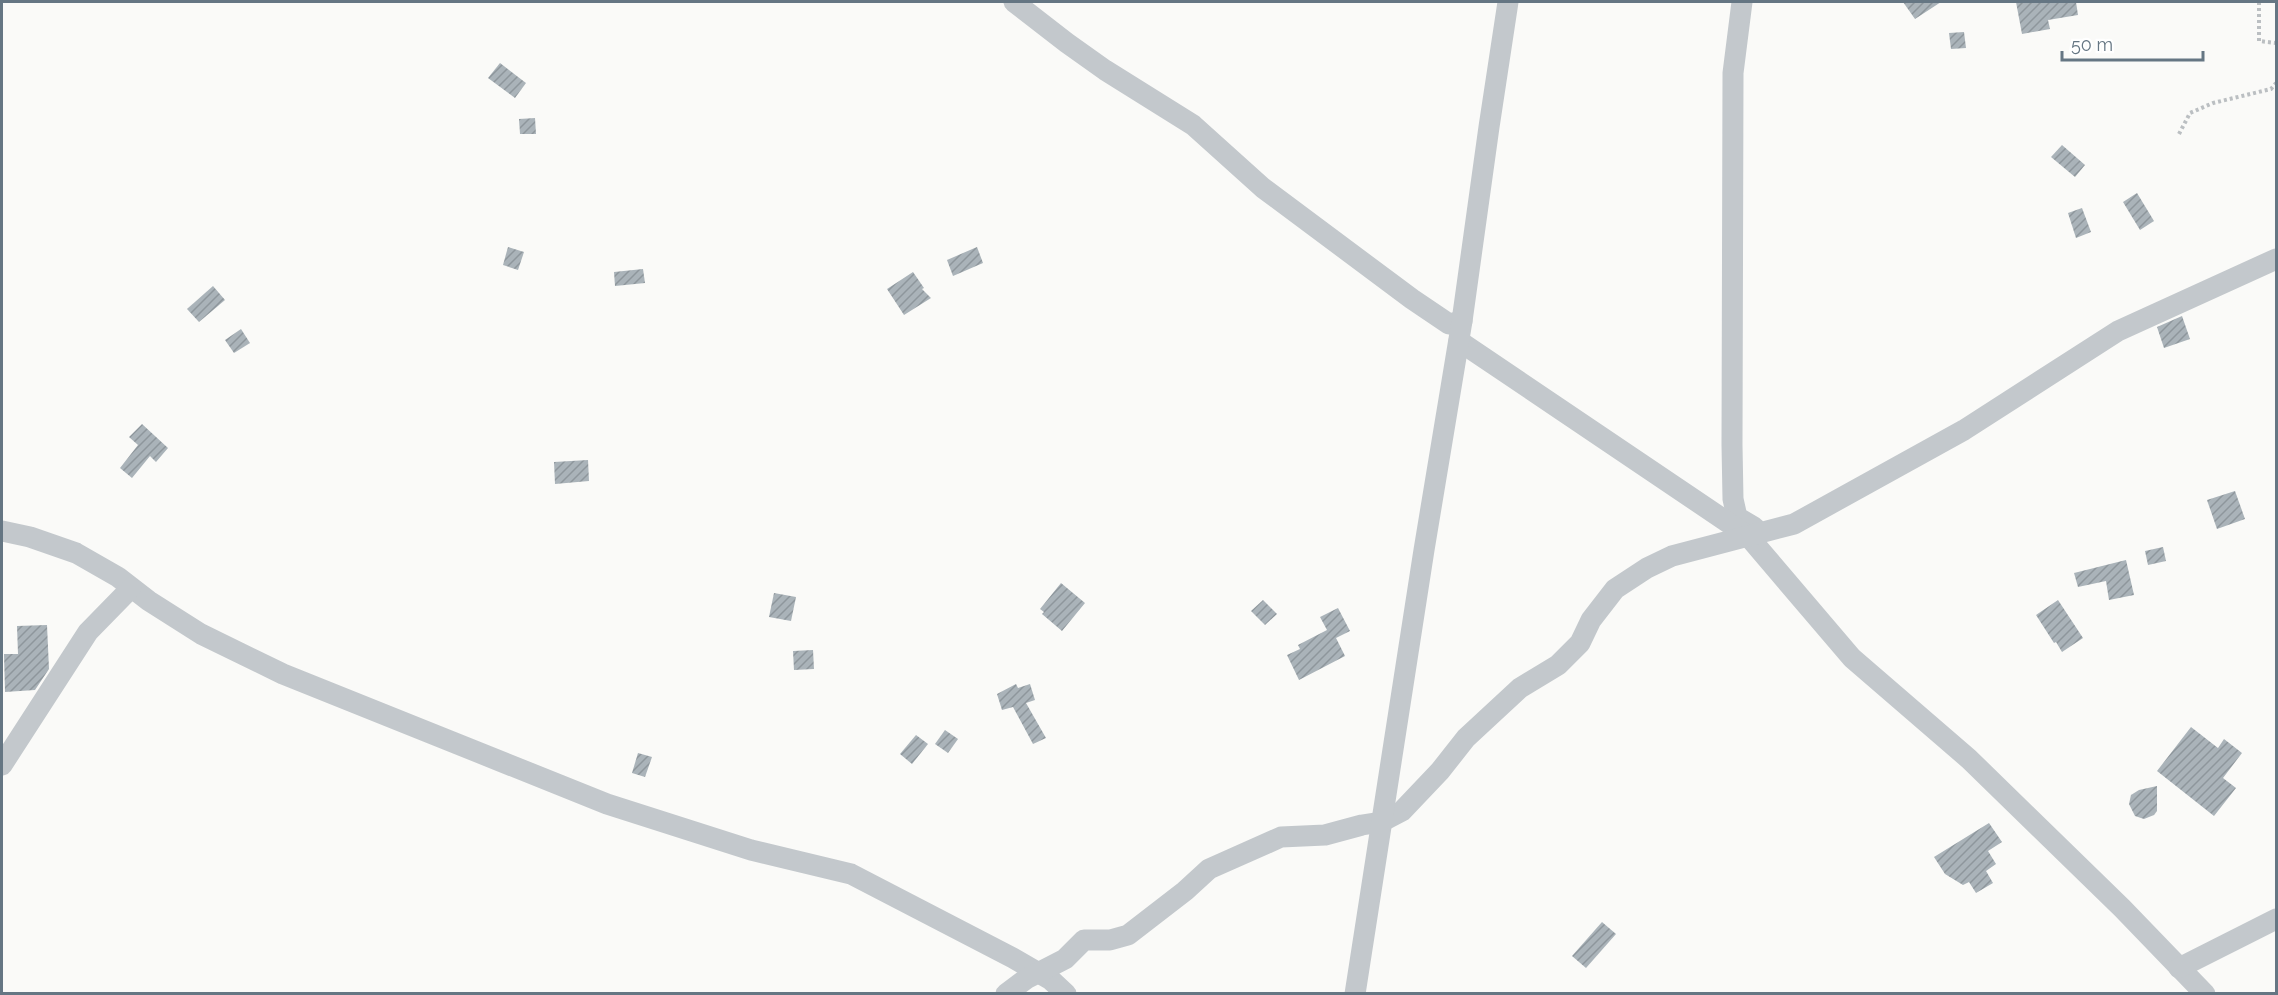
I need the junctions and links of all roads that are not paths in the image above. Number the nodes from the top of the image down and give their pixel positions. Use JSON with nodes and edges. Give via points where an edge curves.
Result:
{"nodes":[{"id":1,"x":1014,"y":2,"type":"edge"},
{"id":2,"x":1508,"y":2,"type":"edge"},
{"id":3,"x":1742,"y":2,"type":"edge"},
{"id":4,"x":2277,"y":259,"type":"edge"},
{"id":5,"x":1461,"y":331,"type":"junction"},
{"id":6,"x":2,"y":531,"type":"edge"},
{"id":7,"x":1755,"y":534,"type":"junction"},
{"id":8,"x":131,"y":588,"type":"junction"},
{"id":9,"x":2,"y":765,"type":"edge"},
{"id":10,"x":1381,"y":822,"type":"junction"},
{"id":11,"x":2277,"y":919,"type":"edge"},
{"id":12,"x":2180,"y":968,"type":"junction"},
{"id":13,"x":1039,"y":973,"type":"junction"},
{"id":14,"x":1006,"y":993,"type":"edge"},
{"id":15,"x":1066,"y":993,"type":"edge"},
{"id":16,"x":1355,"y":993,"type":"edge"},
{"id":17,"x":2205,"y":993,"type":"edge"}],
"edges":[{"from":1,"to":5,"type":"street","via":[[1096,63],[1193,125],[1263,188]]},
{"from":2,"to":5,"type":"street"},
{"from":3,"to":7,"type":"street","via":[[1733,73],[1733,499],[1737,517]]},
{"from":4,"to":7,"type":"street","via":[[2118,331],[1924,453],[1794,524]]},
{"from":5,"to":7,"type":"street"},
{"from":5,"to":10,"type":"street"},
{"from":6,"to":8,"type":"street","via":[[76,553]]},
{"from":7,"to":10,"type":"street","via":[[1672,556],[1615,589],[1591,620],[1580,644],[1558,665],[1520,688],[1466,738],[1402,811]]},
{"from":7,"to":12,"type":"street","via":[[1852,658],[1970,759]]},
{"from":8,"to":9,"type":"street","via":[[88,632]]},
{"from":8,"to":13,"type":"street","via":[[201,634],[283,674],[607,804],[751,850],[851,874]]},
{"from":10,"to":13,"type":"street","via":[[1325,835],[1281,837],[1244,852],[1209,869],[1128,935],[1084,940],[1065,960]]},
{"from":10,"to":16,"type":"street"},
{"from":11,"to":12,"type":"street"},
{"from":12,"to":17,"type":"street"},
{"from":13,"to":14,"type":"street"},
{"from":13,"to":15,"type":"street"}]}
